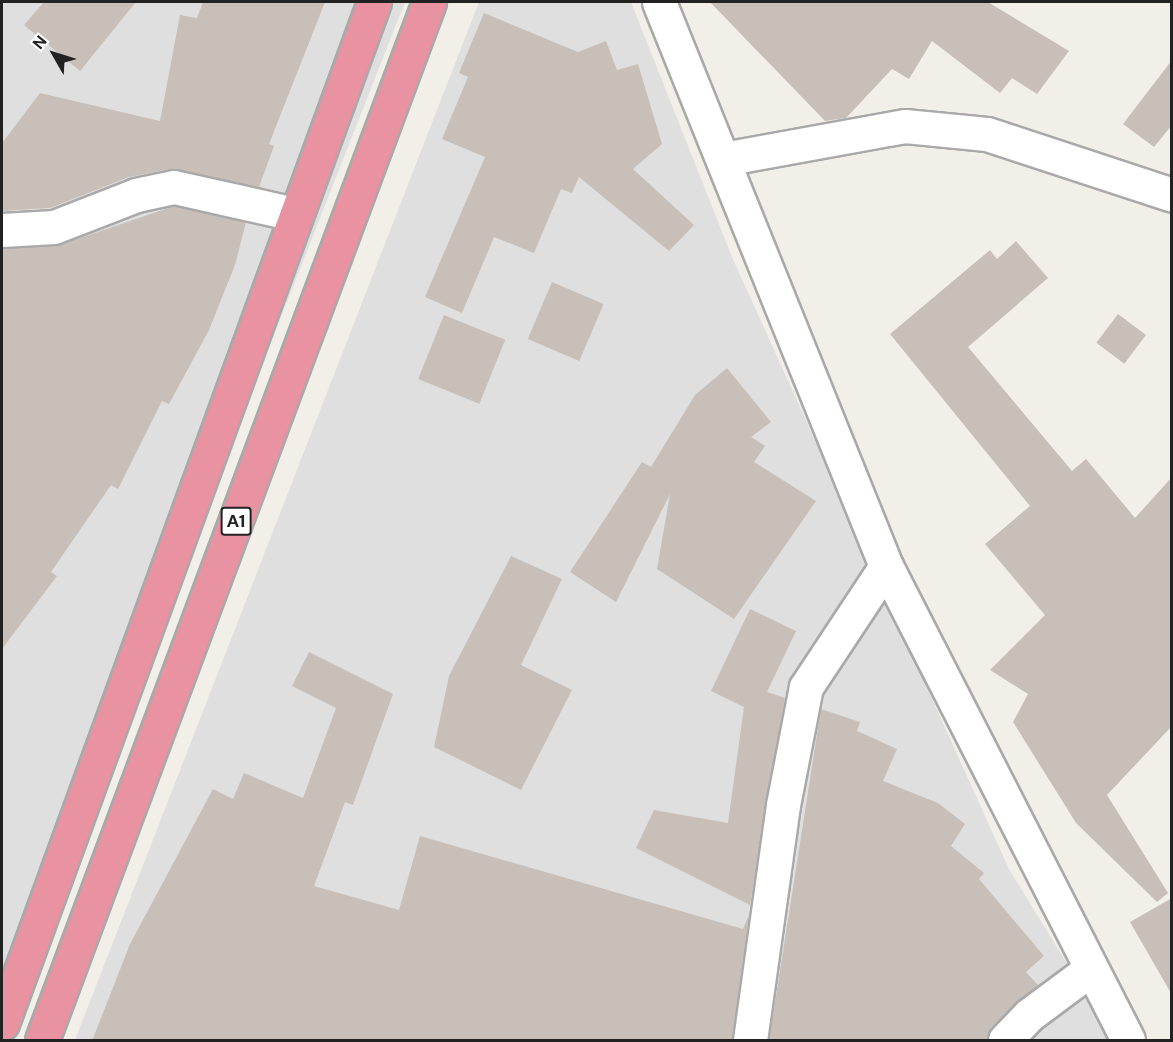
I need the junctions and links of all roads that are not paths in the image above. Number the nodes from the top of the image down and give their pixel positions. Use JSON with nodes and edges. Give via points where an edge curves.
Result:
{"nodes":[{"id":1,"x":374,"y":2,"type":"edge"},
{"id":2,"x":429,"y":2,"type":"edge"},
{"id":3,"x":659,"y":2,"type":"edge"},
{"id":4,"x":723,"y":159,"type":"junction"},
{"id":5,"x":1172,"y":195,"type":"edge"},
{"id":6,"x":295,"y":214,"type":"junction"},
{"id":7,"x":2,"y":230,"type":"edge"},
{"id":8,"x":886,"y":566,"type":"junction"},
{"id":9,"x":1091,"y":969,"type":"junction"},
{"id":10,"x":2,"y":1023,"type":"edge"},
{"id":11,"x":42,"y":1041,"type":"edge"},
{"id":12,"x":750,"y":1041,"type":"edge"},
{"id":13,"x":1005,"y":1041,"type":"edge"},
{"id":14,"x":1128,"y":1041,"type":"edge"}],
"edges":[{"from":1,"to":6,"type":"highway","number":"A1"},
{"from":2,"to":11,"type":"highway","number":"A1"},
{"from":3,"to":4,"type":"street"},
{"from":4,"to":5,"type":"street","via":[[905,126],[987,134]]},
{"from":4,"to":8,"type":"street"},
{"from":6,"to":7,"type":"street","via":[[174,187],[136,195],[54,227]]},
{"from":6,"to":10,"type":"highway","number":"A1"},
{"from":8,"to":9,"type":"street"},
{"from":8,"to":12,"type":"street","via":[[806,687],[781,816]]},
{"from":9,"to":13,"type":"street","via":[[1029,1015]]},
{"from":9,"to":14,"type":"street"}]}
